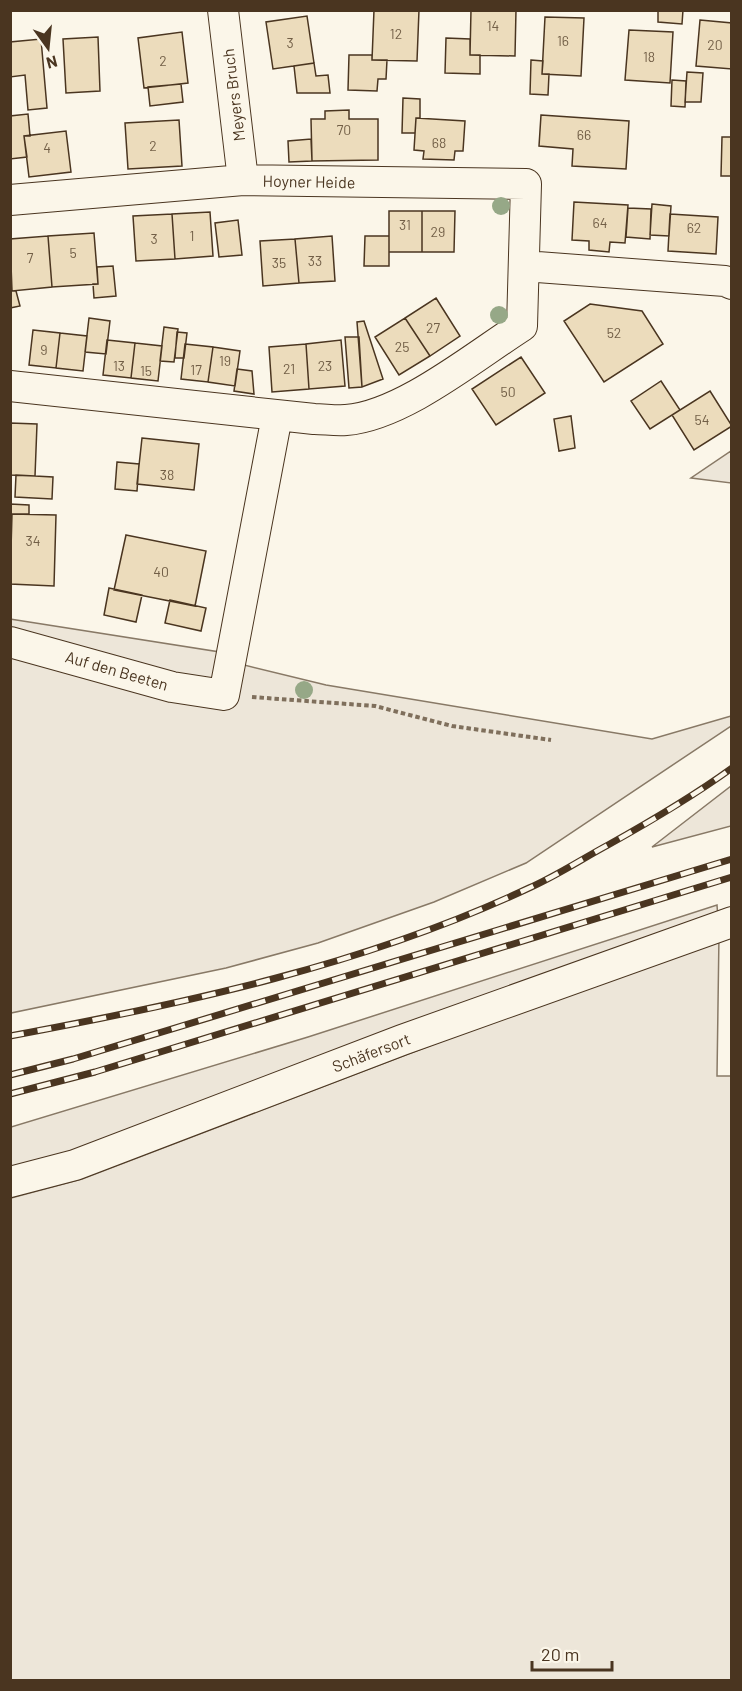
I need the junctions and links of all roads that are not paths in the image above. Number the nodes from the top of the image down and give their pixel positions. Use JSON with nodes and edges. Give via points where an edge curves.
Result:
{"nodes":[{"id":1,"x":223,"y":10,"type":"edge"},
{"id":2,"x":243,"y":180,"type":"junction"},
{"id":3,"x":10,"y":200,"type":"edge"},
{"id":4,"x":524,"y":266,"type":"junction"},
{"id":5,"x":732,"y":284,"type":"edge"},
{"id":6,"x":10,"y":386,"type":"edge"},
{"id":7,"x":277,"y":416,"type":"junction"},
{"id":8,"x":10,"y":642,"type":"edge"},
{"id":9,"x":732,"y":922,"type":"edge"},
{"id":10,"x":10,"y":1182,"type":"edge"}],
"edges":[{"from":1,"to":2,"type":"street","name":"Meyers Bruch"},
{"from":2,"to":3,"type":"street","name":"Hoyner Heide"},
{"from":2,"to":4,"type":"street","name":"Hoyner Heide","via":[[526,184]]},
{"from":4,"to":5,"type":"street"},
{"from":4,"to":7,"type":"street","name":"Hoyner Heide","via":[[522,326],[405,402],[347,420]]},
{"from":6,"to":7,"type":"street","name":"Hoyner Heide"},
{"from":7,"to":8,"type":"street","name":"Auf den Beeten","via":[[225,695],[172,687]]},
{"from":9,"to":10,"type":"street","name":"Schäfersort","via":[[402,1040],[75,1165]]}]}
